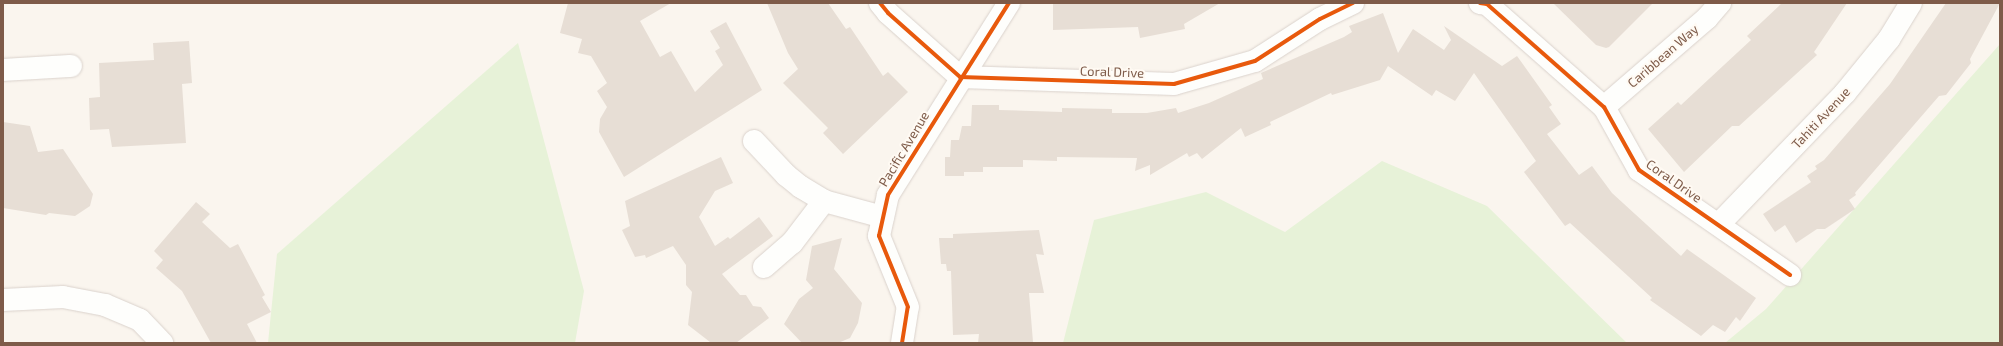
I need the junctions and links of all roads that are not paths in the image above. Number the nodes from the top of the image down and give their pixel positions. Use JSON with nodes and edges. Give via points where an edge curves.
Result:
{"nodes":[{"id":1,"x":880,"y":3,"type":"edge"},
{"id":2,"x":1009,"y":3,"type":"edge"},
{"id":3,"x":1353,"y":3,"type":"edge"},
{"id":4,"x":1480,"y":3,"type":"edge"},
{"id":5,"x":1720,"y":3,"type":"edge"},
{"id":6,"x":1911,"y":3,"type":"edge"},
{"id":7,"x":71,"y":66,"type":"dead end"},
{"id":8,"x":3,"y":70,"type":"edge"},
{"id":9,"x":960,"y":77,"type":"junction"},
{"id":10,"x":1604,"y":107,"type":"junction"},
{"id":11,"x":754,"y":141,"type":"dead end"},
{"id":12,"x":824,"y":200,"type":"junction"},
{"id":13,"x":883,"y":217,"type":"junction"},
{"id":14,"x":1719,"y":224,"type":"junction"},
{"id":15,"x":764,"y":267,"type":"dead end"},
{"id":16,"x":1790,"y":276,"type":"dead end"},
{"id":17,"x":3,"y":300,"type":"edge"},
{"id":18,"x":162,"y":343,"type":"edge"},
{"id":19,"x":902,"y":343,"type":"edge"}],
"edges":[{"from":1,"to":9,"type":"street"},
{"from":2,"to":9,"type":"street","name":"Pacific Avenue"},
{"from":3,"to":9,"type":"street","name":"Coral Drive","via":[[1320,19],[1255,61],[1174,84]]},
{"from":4,"to":10,"type":"street","name":"Coral Drive","via":[[1487,4]]},
{"from":5,"to":10,"type":"street","name":"Caribbean Way","via":[[1707,18]]},
{"from":6,"to":14,"type":"street","name":"Tahiti Avenue","via":[[1889,39],[1845,93]]},
{"from":7,"to":8,"type":"street"},
{"from":9,"to":13,"type":"street","name":"Pacific Avenue","via":[[888,195]]},
{"from":10,"to":14,"type":"street","name":"Coral Drive","via":[[1639,170]]},
{"from":11,"to":12,"type":"street","via":[[786,175]]},
{"from":12,"to":13,"type":"street"},
{"from":12,"to":15,"type":"street","via":[[792,243]]},
{"from":13,"to":19,"type":"street","name":"Pacific Avenue","via":[[879,236],[908,307]]},
{"from":14,"to":16,"type":"street","name":"Coral Drive"},
{"from":17,"to":18,"type":"street","via":[[63,297],[105,305],[140,320]]}]}
